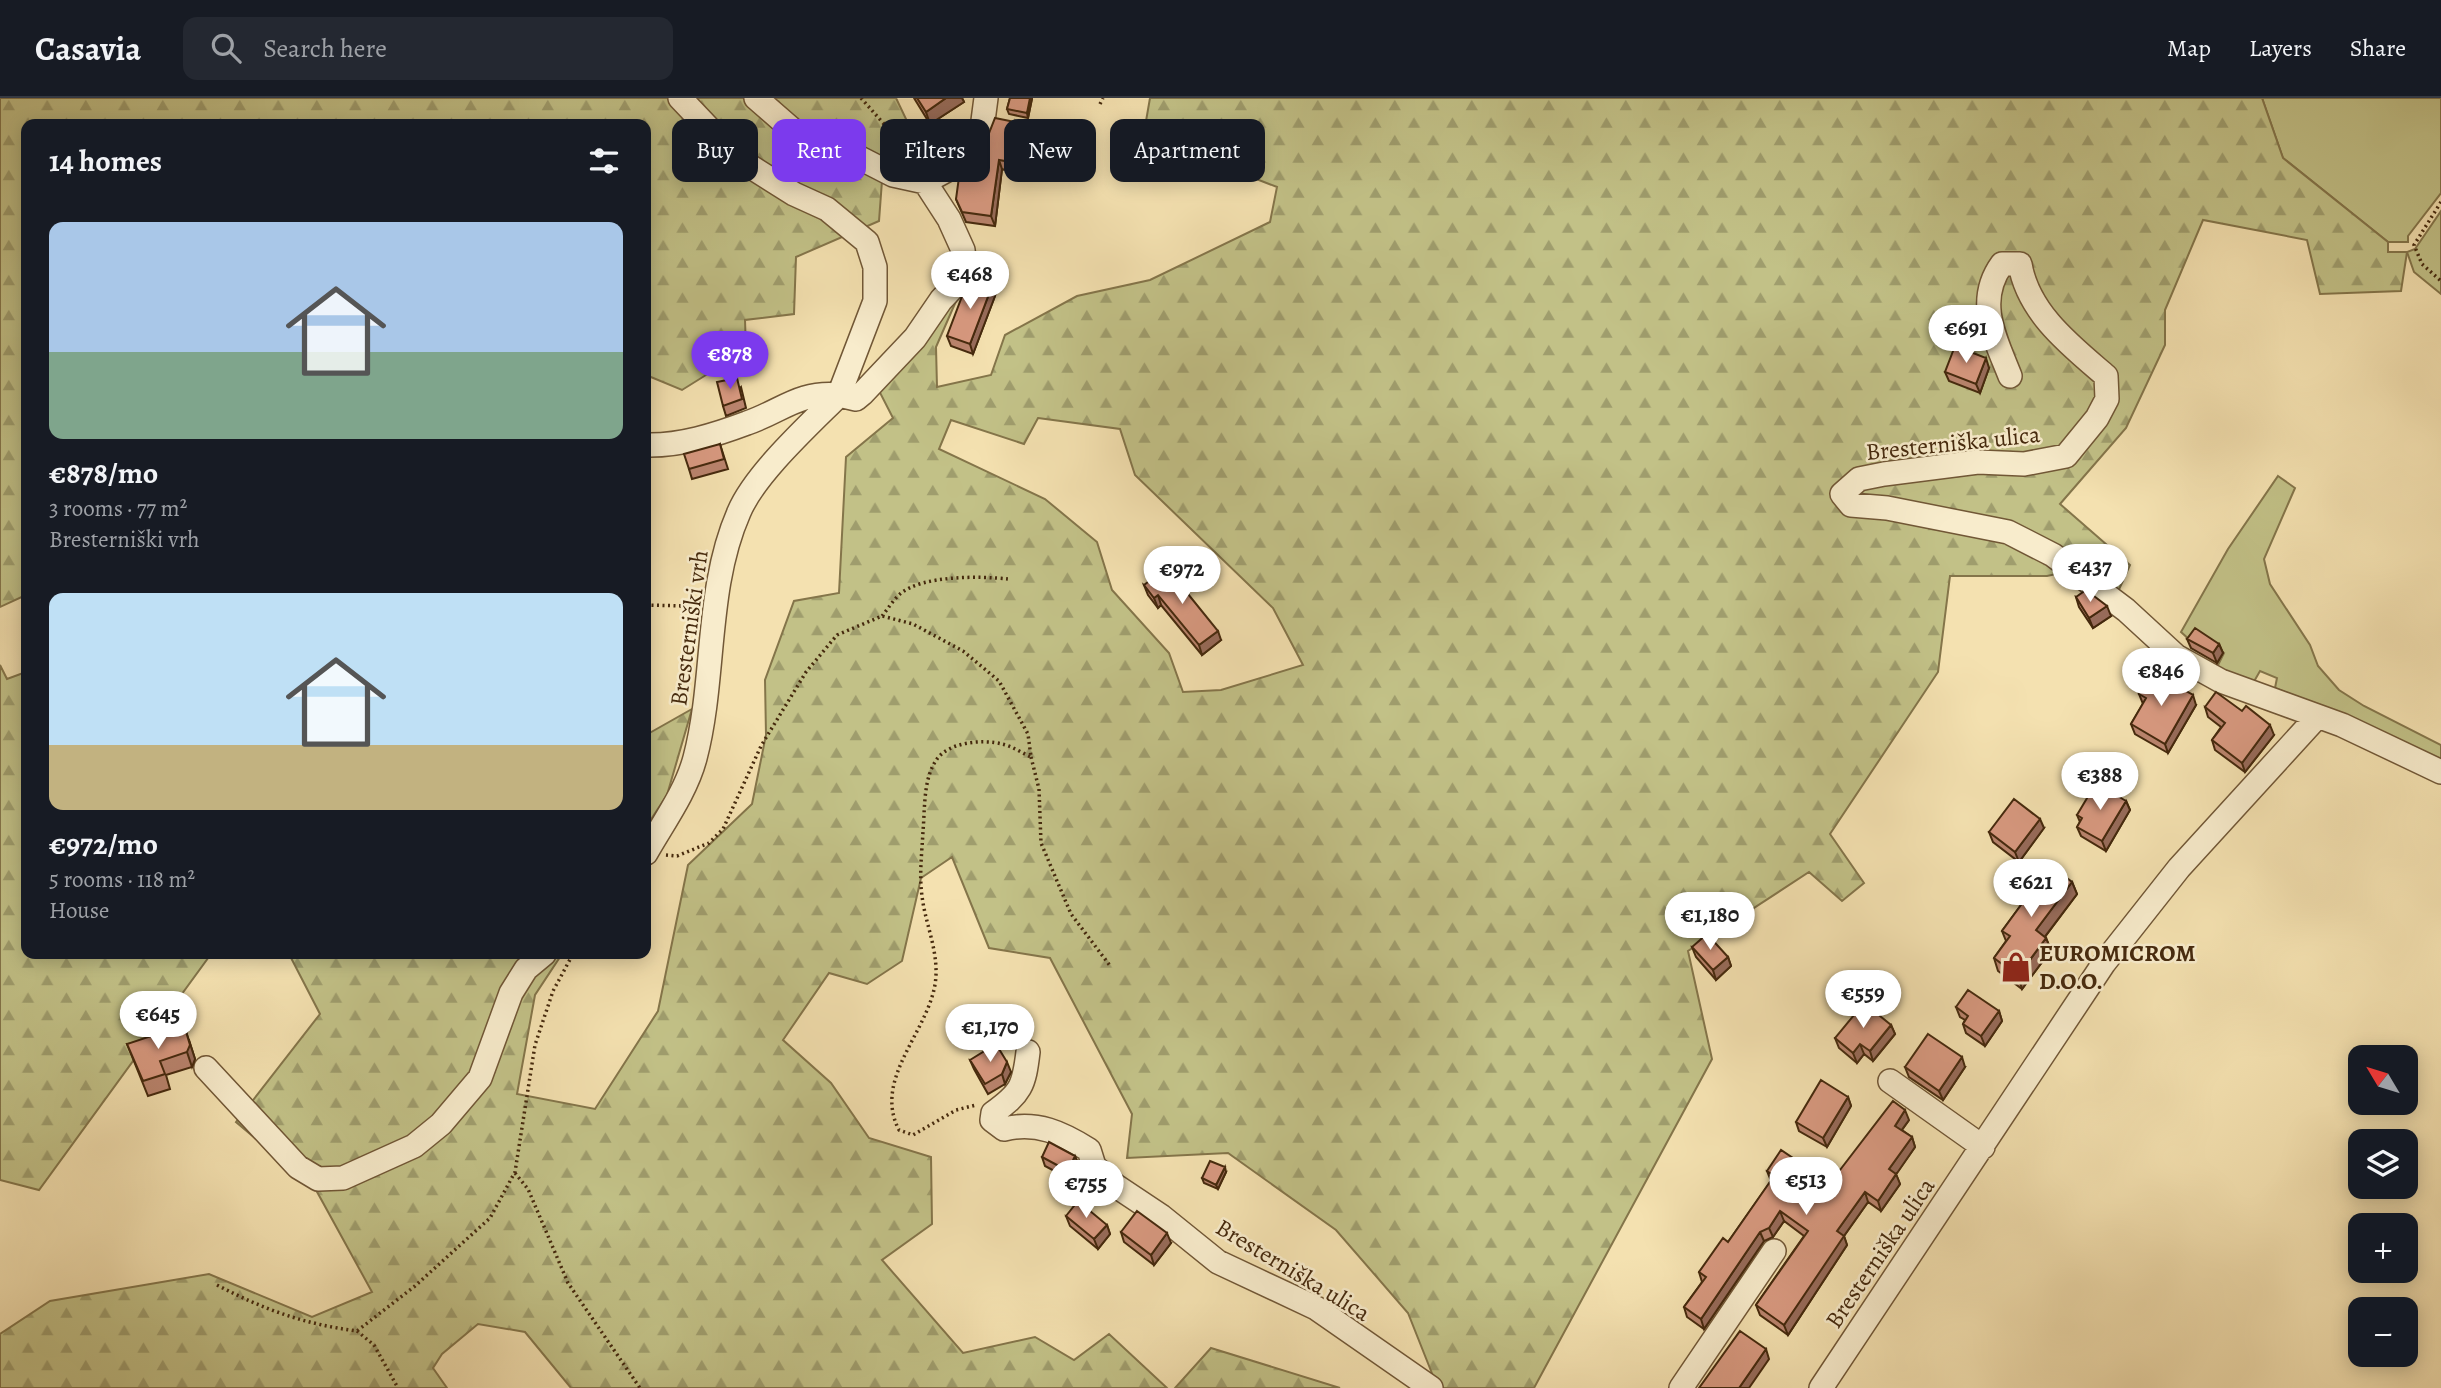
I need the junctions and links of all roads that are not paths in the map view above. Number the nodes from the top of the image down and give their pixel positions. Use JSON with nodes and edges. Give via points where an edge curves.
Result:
{"nodes":[{"id":1,"x":680,"y":98,"type":"edge"},
{"id":2,"x":756,"y":98,"type":"edge"},
{"id":3,"x":986,"y":98,"type":"edge"},
{"id":4,"x":983,"y":119,"type":"edge"},
{"id":5,"x":880,"y":168,"type":"edge"},
{"id":6,"x":926,"y":182,"type":"edge"},
{"id":7,"x":2010,"y":376,"type":"dead end"},
{"id":8,"x":839,"y":395,"type":"junction"},
{"id":9,"x":651,"y":445,"type":"edge"},
{"id":10,"x":2316,"y":718,"type":"junction"},
{"id":11,"x":2441,"y":772,"type":"edge"},
{"id":12,"x":651,"y":854,"type":"edge"},
{"id":13,"x":538,"y":959,"type":"edge"},
{"id":14,"x":1028,"y":1052,"type":"dead end"},
{"id":15,"x":206,"y":1068,"type":"dead end"},
{"id":16,"x":1890,"y":1081,"type":"dead end"},
{"id":17,"x":1983,"y":1147,"type":"junction"},
{"id":18,"x":1774,"y":1251,"type":"dead end"},
{"id":19,"x":1431,"y":1388,"type":"edge"},
{"id":20,"x":1681,"y":1388,"type":"edge"},
{"id":21,"x":1821,"y":1388,"type":"edge"}],
"edges":[{"from":1,"to":8,"type":"street","name":"Bresterniški vrh","via":[[737,158],[827,209],[867,242],[875,267],[875,301]]},
{"from":2,"to":5,"type":"street","via":[[803,139]]},
{"from":3,"to":4,"type":"street"},
{"from":6,"to":8,"type":"street","via":[[949,219],[965,267],[915,338],[862,394],[856,400]]},
{"from":7,"to":10,"type":"street","name":"Bresterniška ulica","via":[[1987,308],[1992,278],[2002,264],[2020,264],[2023,283],[2041,312],[2106,376],[2107,399],[2097,418],[2066,456],[2024,464],[1979,462],[1884,474],[1859,479],[1842,494],[1851,505],[2008,531],[2053,555],[2126,610],[2176,656],[2221,681]]},
{"from":8,"to":9,"type":"street","via":[[816,393],[748,423],[671,446]]},
{"from":8,"to":12,"type":"street","name":"Bresterniški vrh","via":[[768,471],[740,509],[720,574],[694,761]]},
{"from":10,"to":11,"type":"street","via":[[2362,734]]},
{"from":10,"to":17,"type":"street","name":"Bresterniška ulica","via":[[2179,868],[2104,963]]},
{"from":13,"to":15,"type":"street","via":[[512,993],[480,1078],[441,1124],[414,1146],[342,1178],[318,1179],[298,1167]]},
{"from":14,"to":19,"type":"street","name":"Bresterniška ulica","via":[[1024,1083],[1010,1103],[993,1113],[992,1120],[1004,1129],[1024,1124],[1062,1133],[1089,1150],[1094,1166],[1116,1186],[1218,1262],[1316,1308]]},
{"from":16,"to":17,"type":"street"},
{"from":17,"to":21,"type":"street","name":"Bresterniška ulica"},
{"from":18,"to":20,"type":"street"}]}
